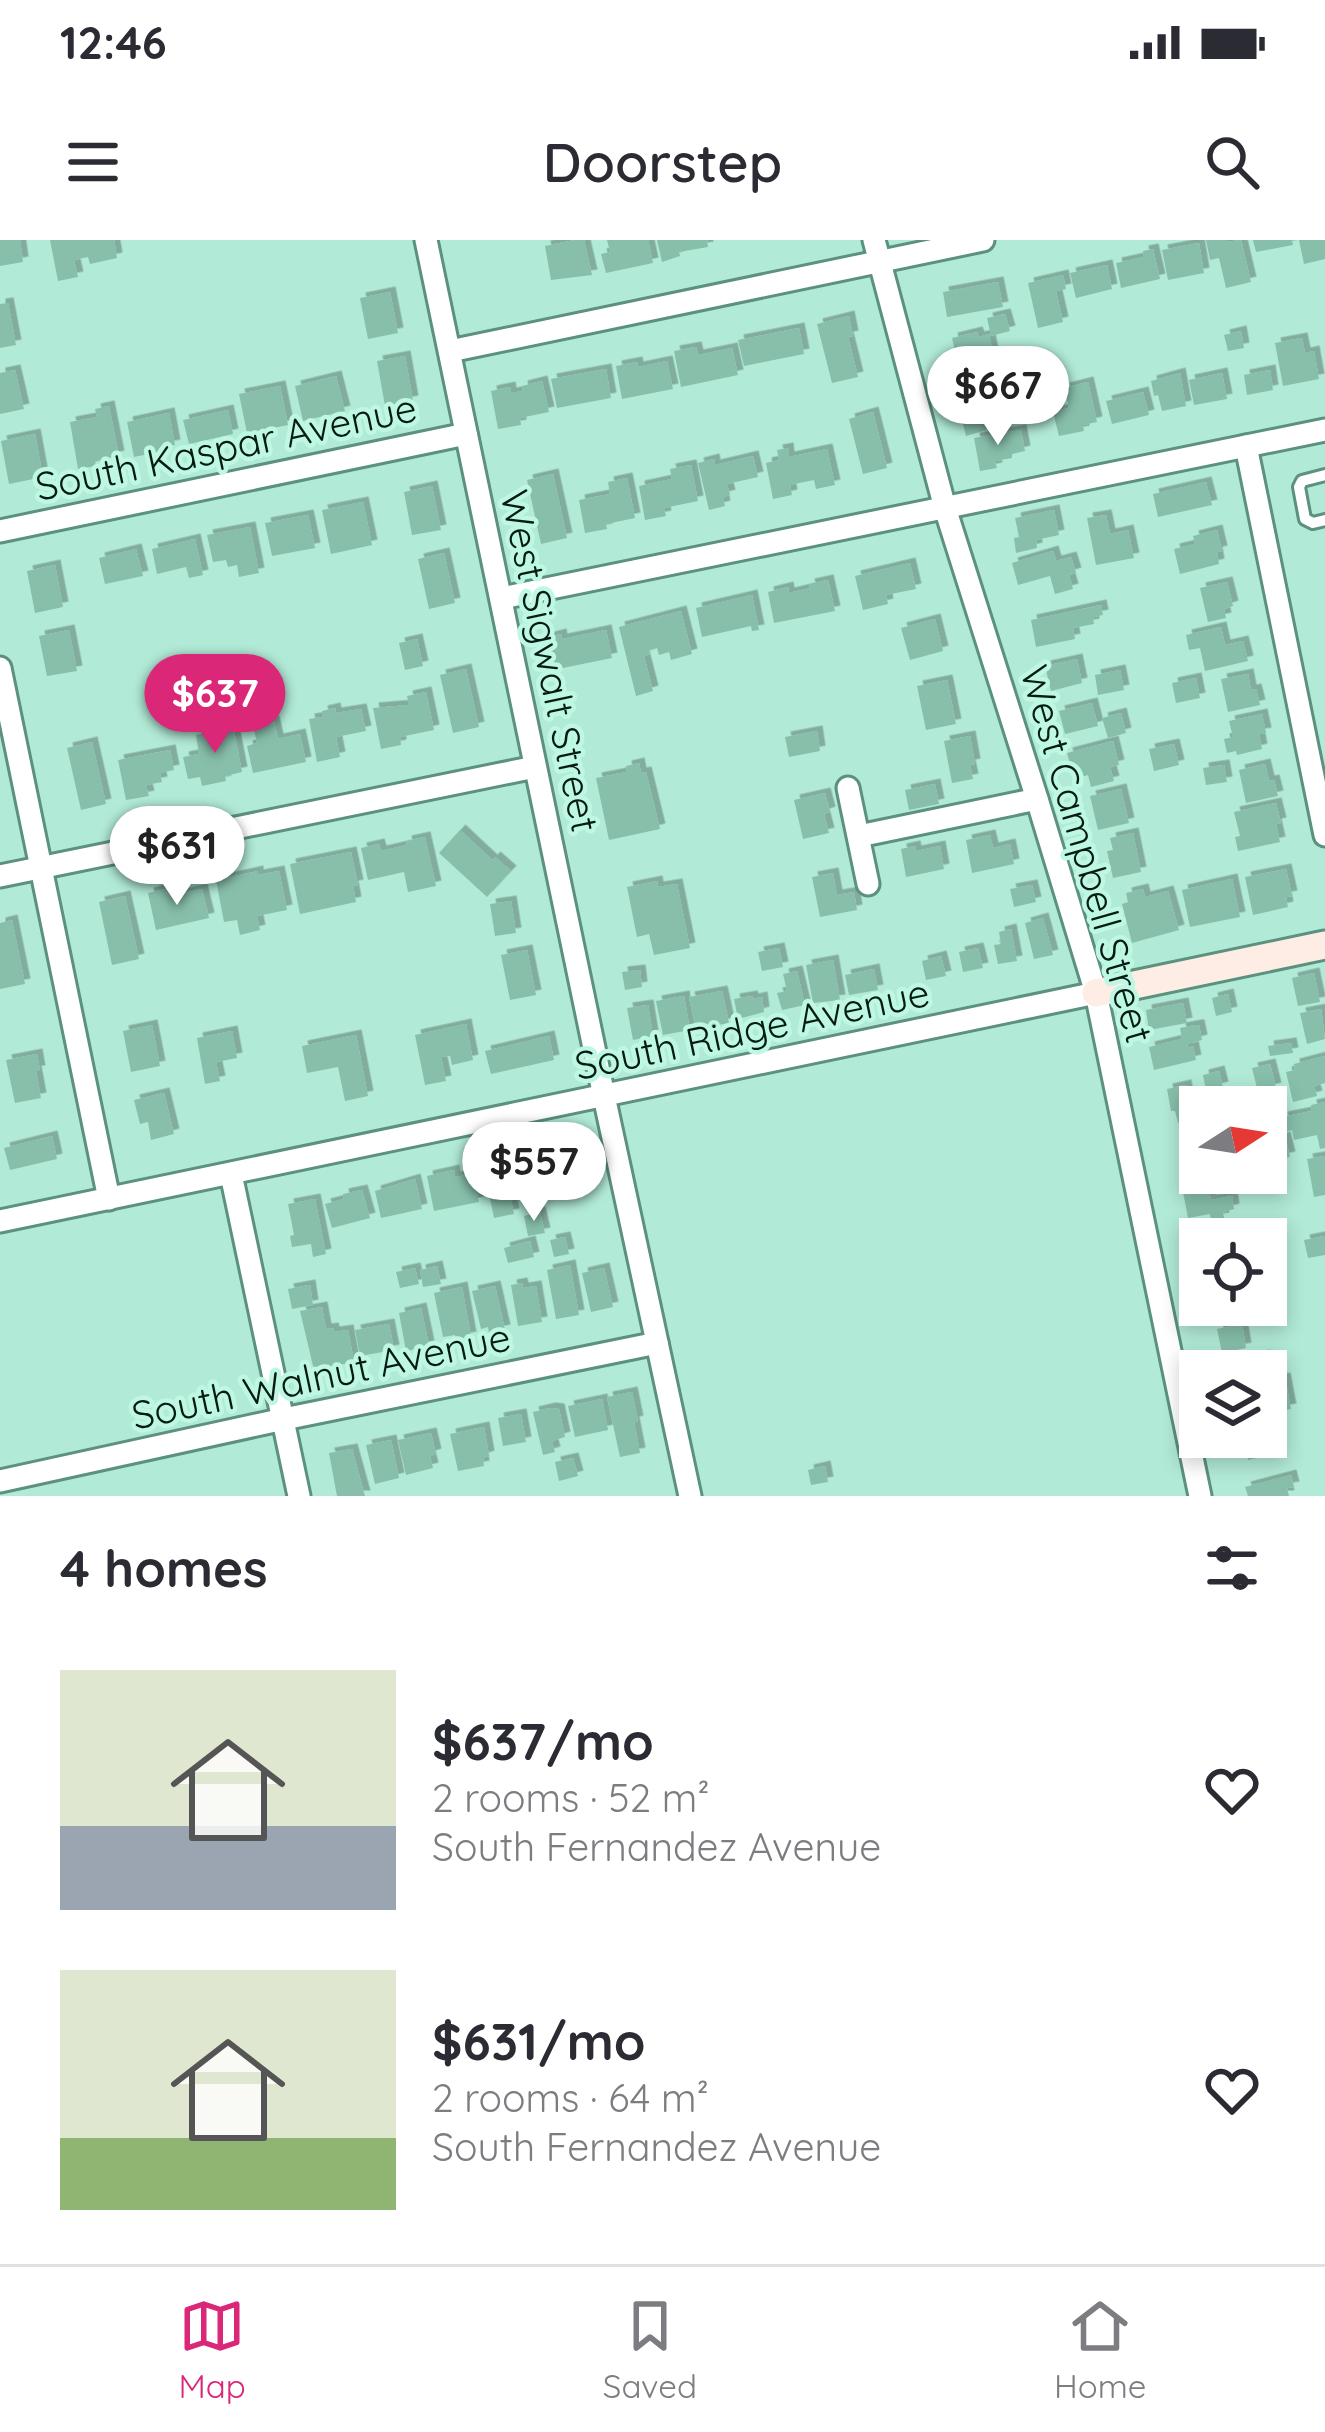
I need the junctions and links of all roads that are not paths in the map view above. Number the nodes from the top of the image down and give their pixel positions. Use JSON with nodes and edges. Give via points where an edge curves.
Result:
{"nodes":[{"id":1,"x":426,"y":240,"type":"edge"},
{"id":2,"x":983,"y":240,"type":"edge"},
{"id":3,"x":877,"y":251,"type":"edge"},
{"id":4,"x":450,"y":351,"type":"junction"},
{"id":5,"x":1325,"y":430,"type":"edge"},
{"id":6,"x":466,"y":434,"type":"junction"},
{"id":7,"x":1246,"y":446,"type":"junction"},
{"id":8,"x":1325,"y":476,"type":"edge"},
{"id":9,"x":945,"y":508,"type":"junction"},
{"id":10,"x":1325,"y":520,"type":"edge"},
{"id":11,"x":0,"y":531,"type":"edge"},
{"id":12,"x":502,"y":598,"type":"junction"},
{"id":13,"x":0,"y":668,"type":"edge"},
{"id":14,"x":535,"y":767,"type":"junction"},
{"id":15,"x":848,"y":788,"type":"dead end"},
{"id":16,"x":1037,"y":799,"type":"junction"},
{"id":17,"x":1325,"y":835,"type":"edge"},
{"id":18,"x":859,"y":836,"type":"junction"},
{"id":19,"x":43,"y":867,"type":"junction"},
{"id":20,"x":0,"y":876,"type":"edge"},
{"id":21,"x":868,"y":884,"type":"dead end"},
{"id":22,"x":1325,"y":945,"type":"edge"},
{"id":23,"x":1096,"y":994,"type":"junction"},
{"id":24,"x":604,"y":1096,"type":"junction"},
{"id":25,"x":231,"y":1174,"type":"junction"},
{"id":26,"x":109,"y":1199,"type":"junction"},
{"id":27,"x":0,"y":1221,"type":"edge"},
{"id":28,"x":657,"y":1343,"type":"junction"},
{"id":29,"x":284,"y":1419,"type":"junction"},
{"id":30,"x":0,"y":1480,"type":"edge"},
{"id":31,"x":1194,"y":1495,"type":"edge"},
{"id":32,"x":299,"y":1496,"type":"edge"},
{"id":33,"x":690,"y":1496,"type":"edge"}],
"edges":[{"from":1,"to":4,"type":"street","name":"West Sigwalt Street"},
{"from":2,"to":3,"type":"street","name":"South Kaspar Avenue"},
{"from":3,"to":4,"type":"street","name":"South Kaspar Avenue"},
{"from":3,"to":9,"type":"street","name":"West Campbell Street"},
{"from":4,"to":6,"type":"street","name":"West Sigwalt Street"},
{"from":5,"to":7,"type":"street"},
{"from":6,"to":11,"type":"street","name":"South Kaspar Avenue"},
{"from":6,"to":12,"type":"street","name":"West Sigwalt Street"},
{"from":7,"to":9,"type":"street"},
{"from":7,"to":17,"type":"street"},
{"from":8,"to":10,"type":"lane","via":[[1298,487],[1305,519]]},
{"from":9,"to":12,"type":"street"},
{"from":9,"to":16,"type":"street","name":"West Campbell Street"},
{"from":12,"to":14,"type":"street","name":"West Sigwalt Street"},
{"from":13,"to":19,"type":"street"},
{"from":14,"to":19,"type":"street"},
{"from":14,"to":24,"type":"street","name":"West Sigwalt Street"},
{"from":15,"to":18,"type":"street"},
{"from":16,"to":18,"type":"street"},
{"from":16,"to":23,"type":"street","name":"West Campbell Street"},
{"from":18,"to":21,"type":"street"},
{"from":19,"to":20,"type":"street"},
{"from":19,"to":26,"type":"street"},
{"from":22,"to":23,"type":"street"},
{"from":23,"to":24,"type":"street","name":"South Ridge Avenue"},
{"from":23,"to":31,"type":"street","name":"West Campbell Street"},
{"from":24,"to":25,"type":"street","name":"South Ridge Avenue"},
{"from":24,"to":28,"type":"street","name":"West Sigwalt Street"},
{"from":25,"to":26,"type":"street","name":"South Ridge Avenue"},
{"from":25,"to":29,"type":"street"},
{"from":26,"to":27,"type":"street","name":"South Ridge Avenue"},
{"from":28,"to":29,"type":"street","name":"South Walnut Avenue"},
{"from":28,"to":33,"type":"street","name":"West Sigwalt Street"},
{"from":29,"to":30,"type":"street","name":"South Walnut Avenue"},
{"from":29,"to":32,"type":"street"}]}
